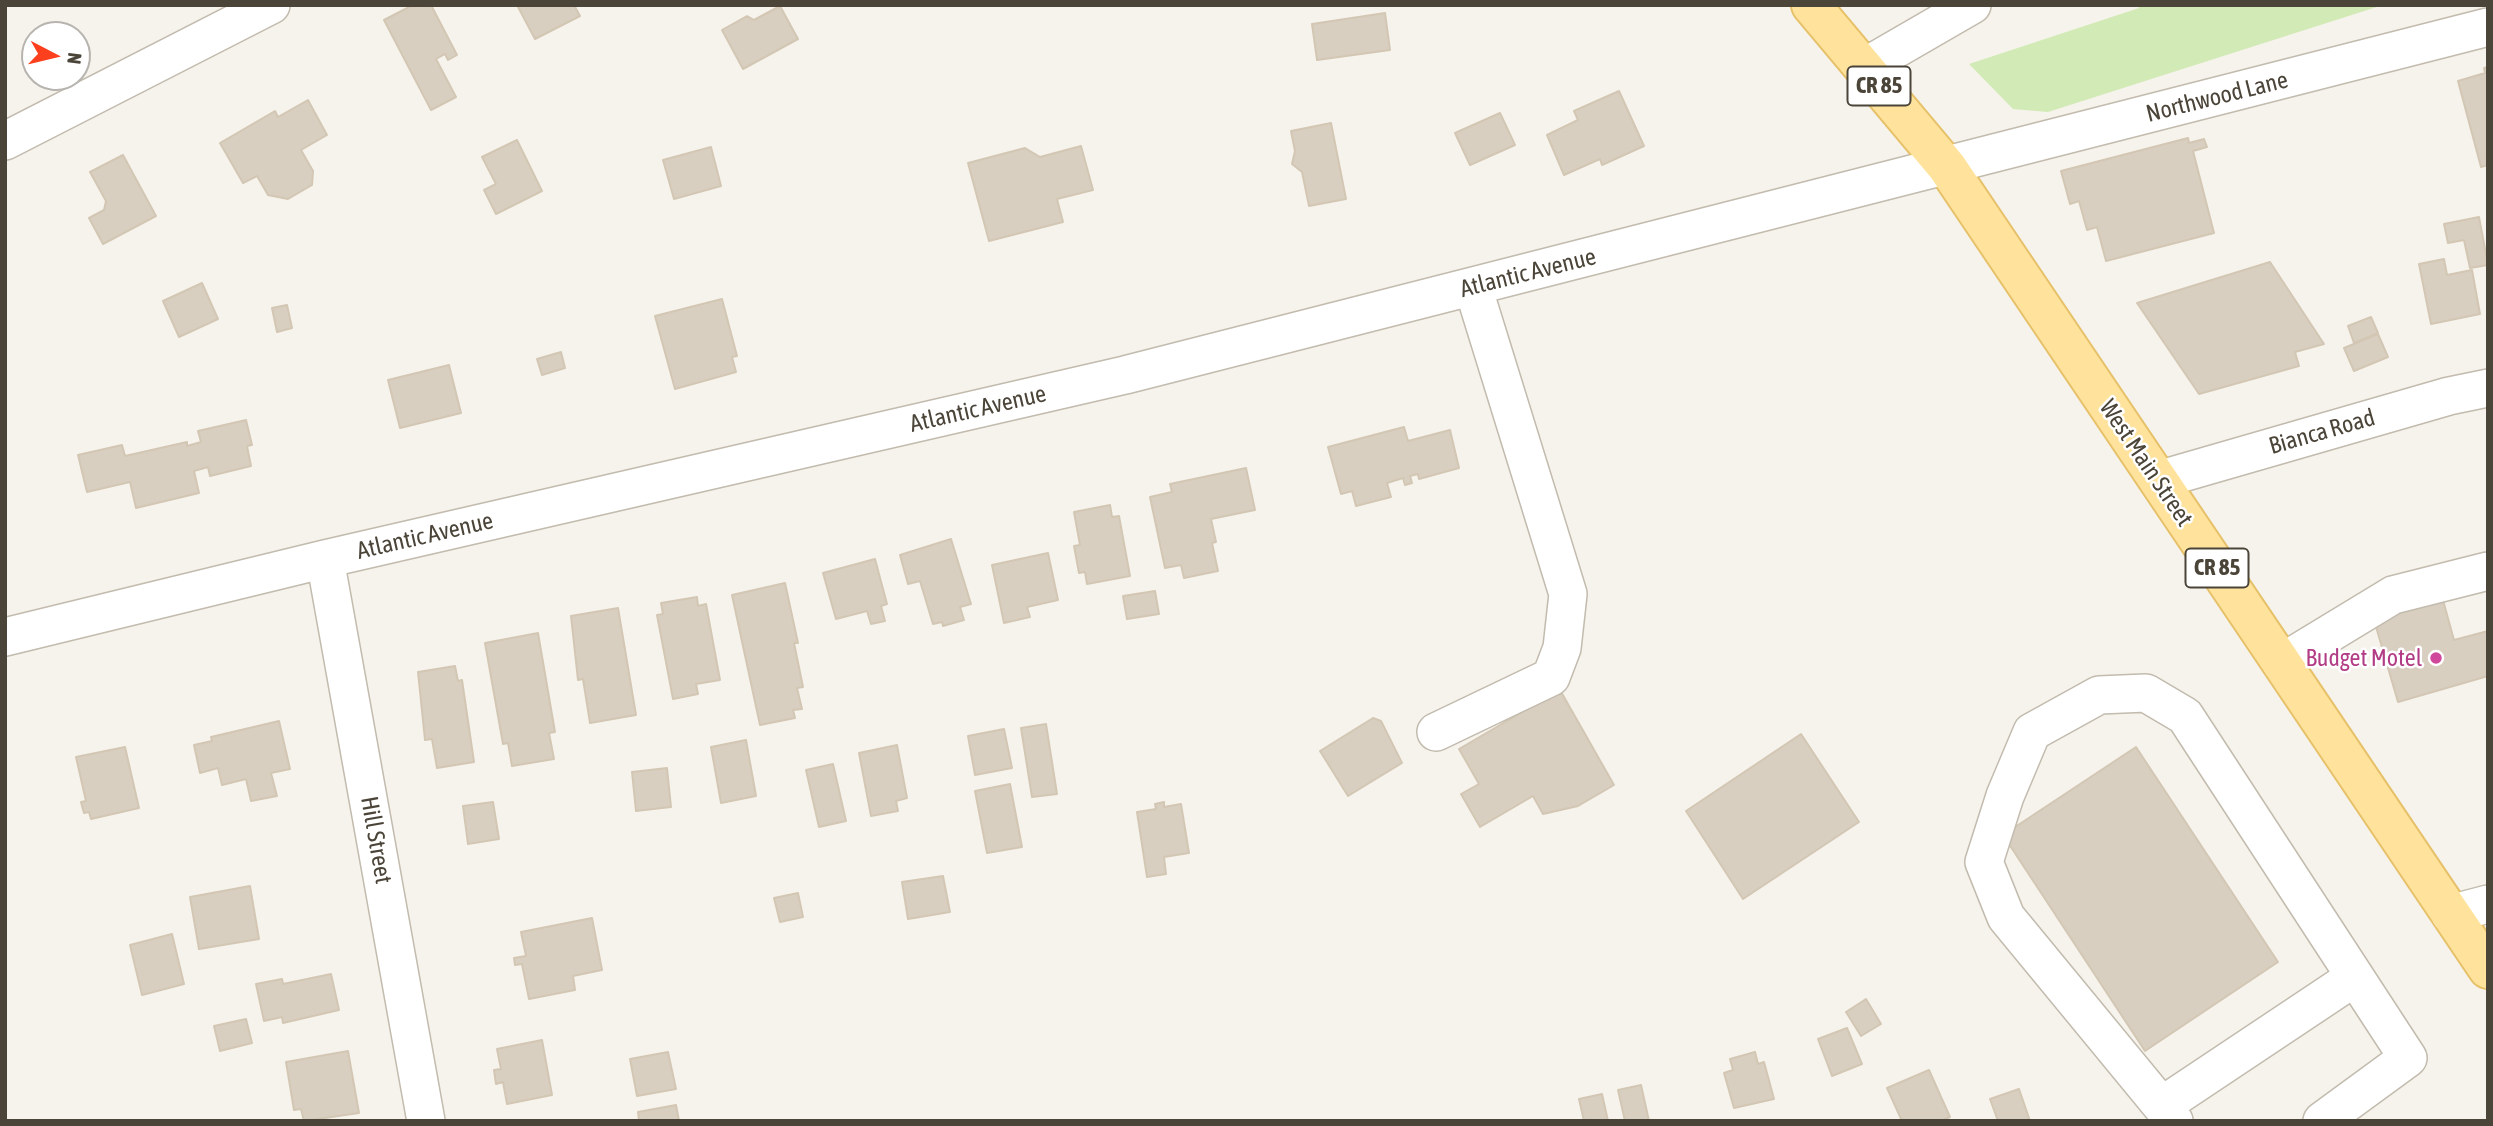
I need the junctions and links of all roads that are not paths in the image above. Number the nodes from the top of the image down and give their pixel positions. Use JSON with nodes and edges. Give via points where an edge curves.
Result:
{"nodes":[{"id":1,"x":271,"y":5,"type":"edge"},
{"id":2,"x":1811,"y":5,"type":"edge"},
{"id":3,"x":1972,"y":5,"type":"edge"},
{"id":4,"x":2488,"y":27,"type":"edge"},
{"id":5,"x":1863,"y":68,"type":"junction"},
{"id":6,"x":5,"y":141,"type":"edge"},
{"id":7,"x":1947,"y":167,"type":"junction"},
{"id":8,"x":1473,"y":287,"type":"junction"},
{"id":9,"x":2488,"y":388,"type":"edge"},
{"id":10,"x":2158,"y":480,"type":"junction"},
{"id":11,"x":325,"y":559,"type":"junction"},
{"id":12,"x":2488,"y":571,"type":"edge"},
{"id":13,"x":5,"y":637,"type":"edge"},
{"id":14,"x":2281,"y":663,"type":"junction"},
{"id":15,"x":1436,"y":732,"type":"dead end"},
{"id":16,"x":2488,"y":904,"type":"edge"},
{"id":17,"x":2450,"y":914,"type":"junction"},
{"id":18,"x":2488,"y":968,"type":"edge"},
{"id":19,"x":2355,"y":977,"type":"junction"},
{"id":20,"x":2168,"y":1113,"type":"edge"},
{"id":21,"x":426,"y":1121,"type":"edge"},
{"id":22,"x":2322,"y":1121,"type":"edge"}],
"edges":[{"from":1,"to":6,"type":"street"},
{"from":2,"to":5,"type":"main road","number":"CR 85"},
{"from":3,"to":5,"type":"street"},
{"from":4,"to":7,"type":"street","name":"Northwood Lane"},
{"from":5,"to":7,"type":"main road","number":"CR 85"},
{"from":7,"to":8,"type":"street","name":"Atlantic Avenue"},
{"from":7,"to":10,"type":"main road","name":"West Main Street","number":"CR 85"},
{"from":8,"to":11,"type":"street","name":"Atlantic Avenue","via":[[1125,374]]},
{"from":8,"to":15,"type":"street","via":[[1568,594],[1562,648],[1550,677]]},
{"from":9,"to":10,"type":"street","name":"Bianca Road"},
{"from":10,"to":14,"type":"main road","name":"West Main Street","number":"CR 85"},
{"from":11,"to":13,"type":"street","name":"Atlantic Avenue"},
{"from":11,"to":21,"type":"street","name":"Hill Street"},
{"from":12,"to":14,"type":"street","via":[[2393,595]]},
{"from":14,"to":17,"type":"main road","name":"West Main Street","number":"CR 85"},
{"from":16,"to":17,"type":"street"},
{"from":17,"to":18,"type":"main road","name":"West Main Street","number":"CR 85"},
{"from":19,"to":20,"type":"street"},
{"from":19,"to":20,"type":"street","via":[[2185,716],[2146,693],[2099,695],[2032,732],[1984,862],[2006,917]]},
{"from":19,"to":22,"type":"street","via":[[2407,1058]]}]}
